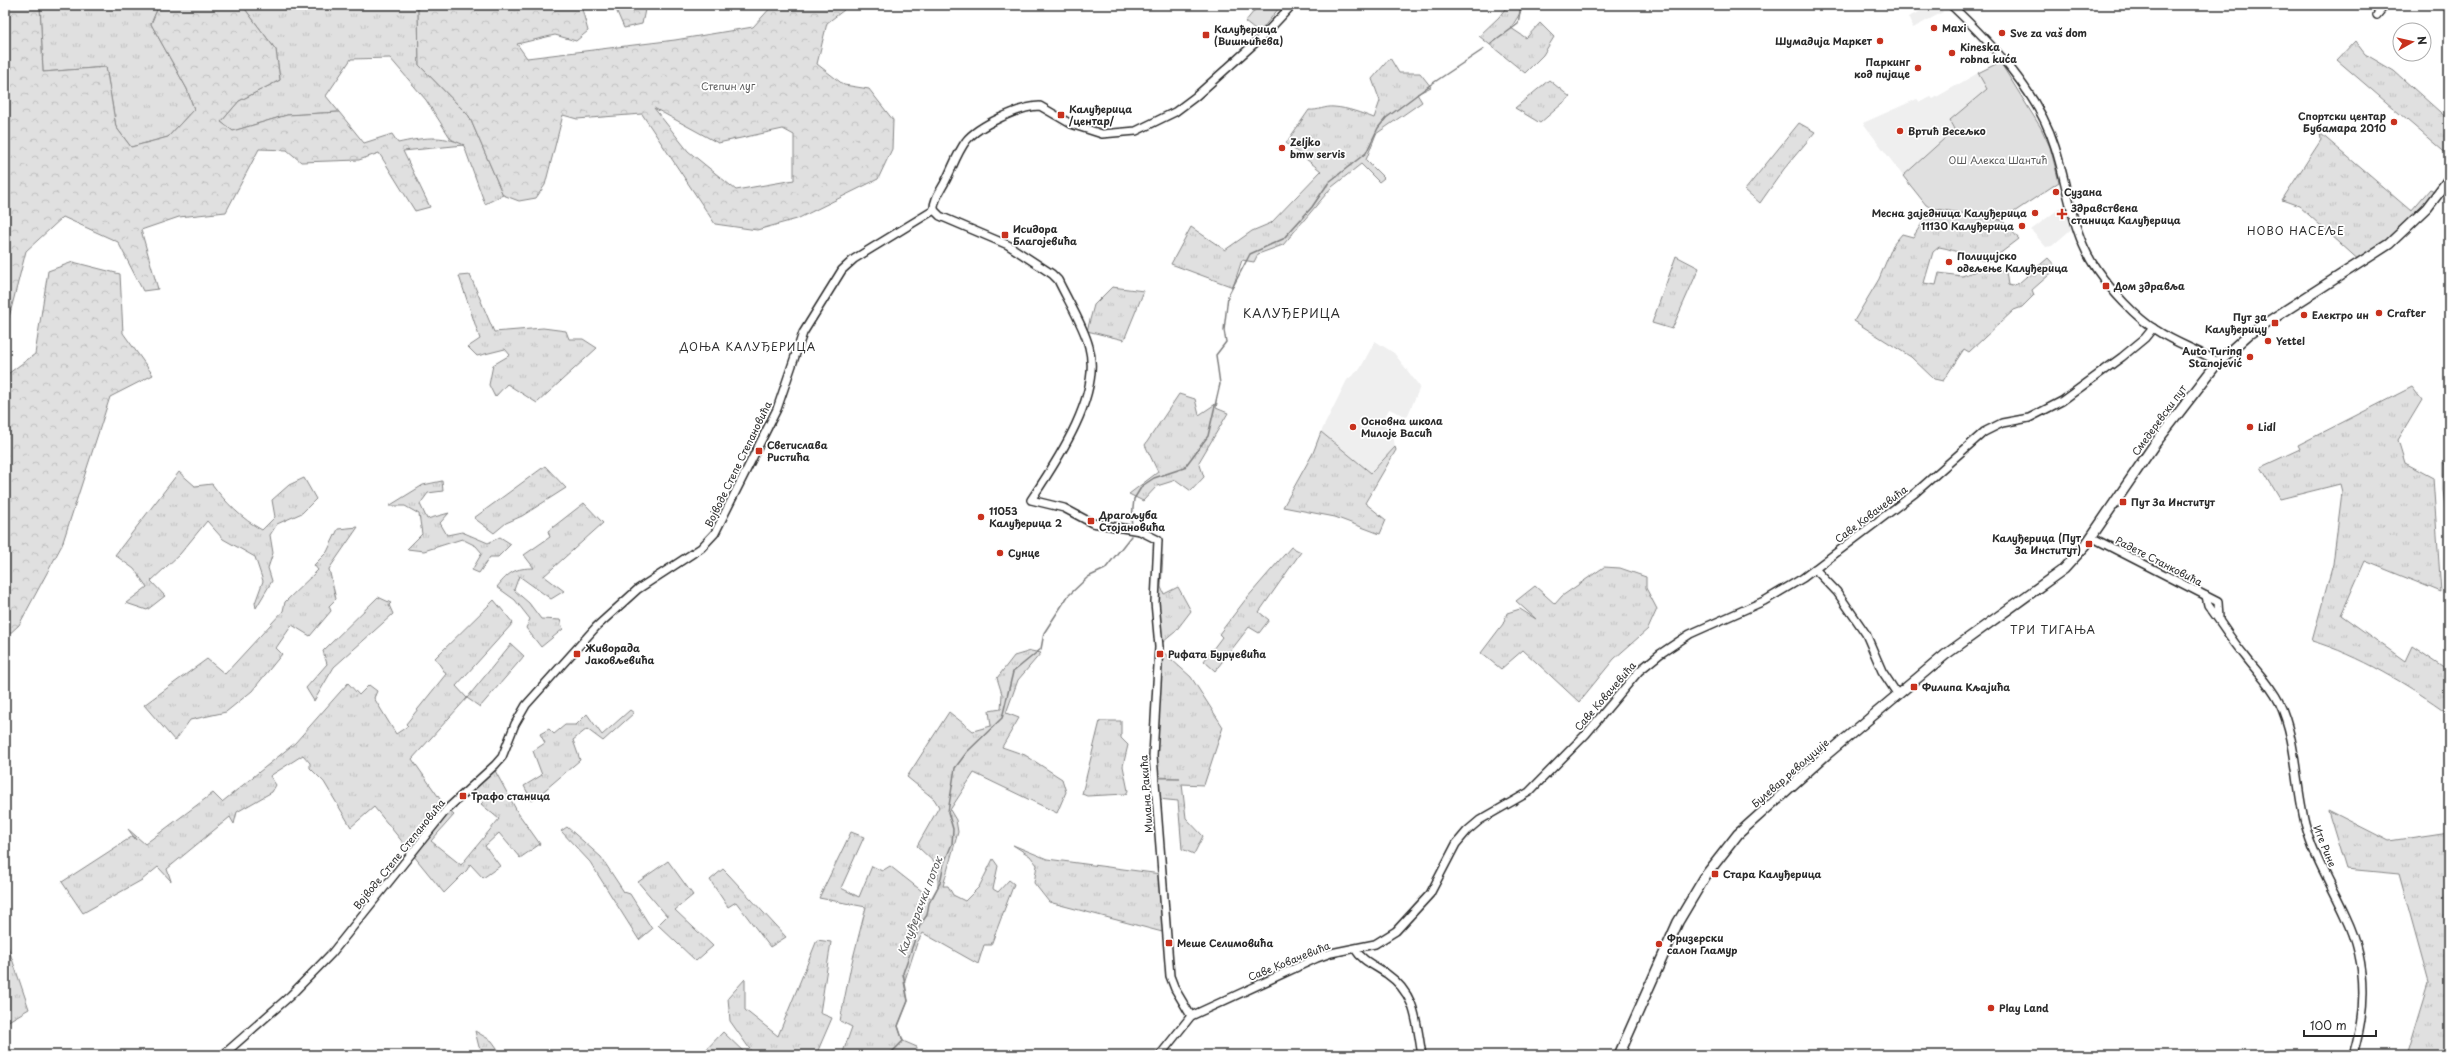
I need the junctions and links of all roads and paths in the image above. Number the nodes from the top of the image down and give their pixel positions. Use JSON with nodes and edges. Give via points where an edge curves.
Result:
{"nodes":[{"id":1,"x":1292,"y":5,"type":"edge"},
{"id":2,"x":1951,"y":5,"type":"edge"},
{"id":3,"x":2385,"y":5,"type":"edge"},
{"id":4,"x":2377,"y":15,"type":"dead end"},
{"id":5,"x":2449,"y":179,"type":"edge"},
{"id":6,"x":934,"y":210,"type":"junction"},
{"id":7,"x":2153,"y":328,"type":"junction"},
{"id":8,"x":2218,"y":362,"type":"junction"},
{"id":9,"x":2091,"y":537,"type":"junction"},
{"id":10,"x":1815,"y":569,"type":"junction"},
{"id":11,"x":2056,"y":575,"type":"joint"},
{"id":12,"x":2206,"y":596,"type":"junction"},
{"id":13,"x":2220,"y":620,"type":"junction"},
{"id":14,"x":1898,"y":695,"type":"junction"},
{"id":15,"x":1355,"y":949,"type":"junction"},
{"id":16,"x":1192,"y":1016,"type":"junction"},
{"id":17,"x":223,"y":1055,"type":"edge"},
{"id":18,"x":1160,"y":1055,"type":"edge"},
{"id":19,"x":1422,"y":1055,"type":"edge"},
{"id":20,"x":1619,"y":1055,"type":"edge"},
{"id":21,"x":2353,"y":1055,"type":"edge"}],
"edges":[{"from":1,"to":6,"type":"street","via":[[1263,36],[1195,97],[1175,112],[1136,131],[1102,134],[1072,124],[1040,106],[1016,112],[987,126],[964,144],[936,199]]},
{"from":2,"to":7,"type":"street","via":[[1997,50],[2023,86],[2055,146],[2065,186],[2089,256],[2113,290]]},
{"from":3,"to":4,"type":"street"},
{"from":5,"to":8,"type":"main road","name":"Смедеревски пут","via":[[2413,223],[2389,244],[2255,330]]},
{"from":6,"to":16,"type":"street","name":"Милана Ракића","via":[[940,216],[1008,245],[1052,274],[1058,280],[1088,341],[1091,374],[1082,410],[1031,500],[1064,508],[1092,523],[1140,531],[1158,540],[1155,602],[1158,647],[1153,756],[1155,792],[1170,976]]},
{"from":6,"to":17,"type":"street","name":"Војводе Степе Степановића","via":[[854,259],[842,270],[803,333],[777,409],[714,534],[701,548],[638,589],[596,627],[526,705],[515,724],[502,757],[495,766],[458,797],[442,815],[332,953],[290,996]]},
{"from":7,"to":8,"type":"street"},
{"from":7,"to":10,"type":"street","name":"Саве Ковачевића","via":[[2122,357],[2062,400],[2029,418],[1996,425],[1984,432],[1915,493]]},
{"from":8,"to":9,"type":"main road","name":"Смедеревски пут","via":[[2154,445]]},
{"from":9,"to":11,"type":"main road","name":"Смедеревски пут"},
{"from":9,"to":12,"type":"street","name":"Радете Станковића"},
{"from":10,"to":14,"type":"street","via":[[1836,592],[1866,634],[1882,671]]},
{"from":10,"to":15,"type":"street","name":"Саве Ковачевића","via":[[1764,601],[1690,634],[1649,662],[1586,734],[1529,792],[1480,820],[1467,831],[1456,844],[1430,894],[1410,918],[1383,941]]},
{"from":11,"to":14,"type":"main road","name":"Булевар револуције","via":[[1964,641]]},
{"from":12,"to":13,"type":"street","name":"Ите Рине","via":[[2208,605]]},
{"from":12,"to":13,"type":"street","name":"Радете Станковића","via":[[2218,602]]},
{"from":13,"to":21,"type":"street","name":"Ите Рине","via":[[2272,690],[2285,716],[2310,841],[2350,924],[2358,950],[2363,1002]]},
{"from":14,"to":20,"type":"main road","name":"Булевар револуције","via":[[1759,814],[1726,848],[1678,922]]},
{"from":15,"to":16,"type":"street","name":"Саве Ковачевића","via":[[1317,958]]},
{"from":15,"to":19,"type":"street","via":[[1361,957],[1394,980],[1411,1000]]},
{"from":16,"to":18,"type":"street","name":"Саве Ковачевића"}]}
